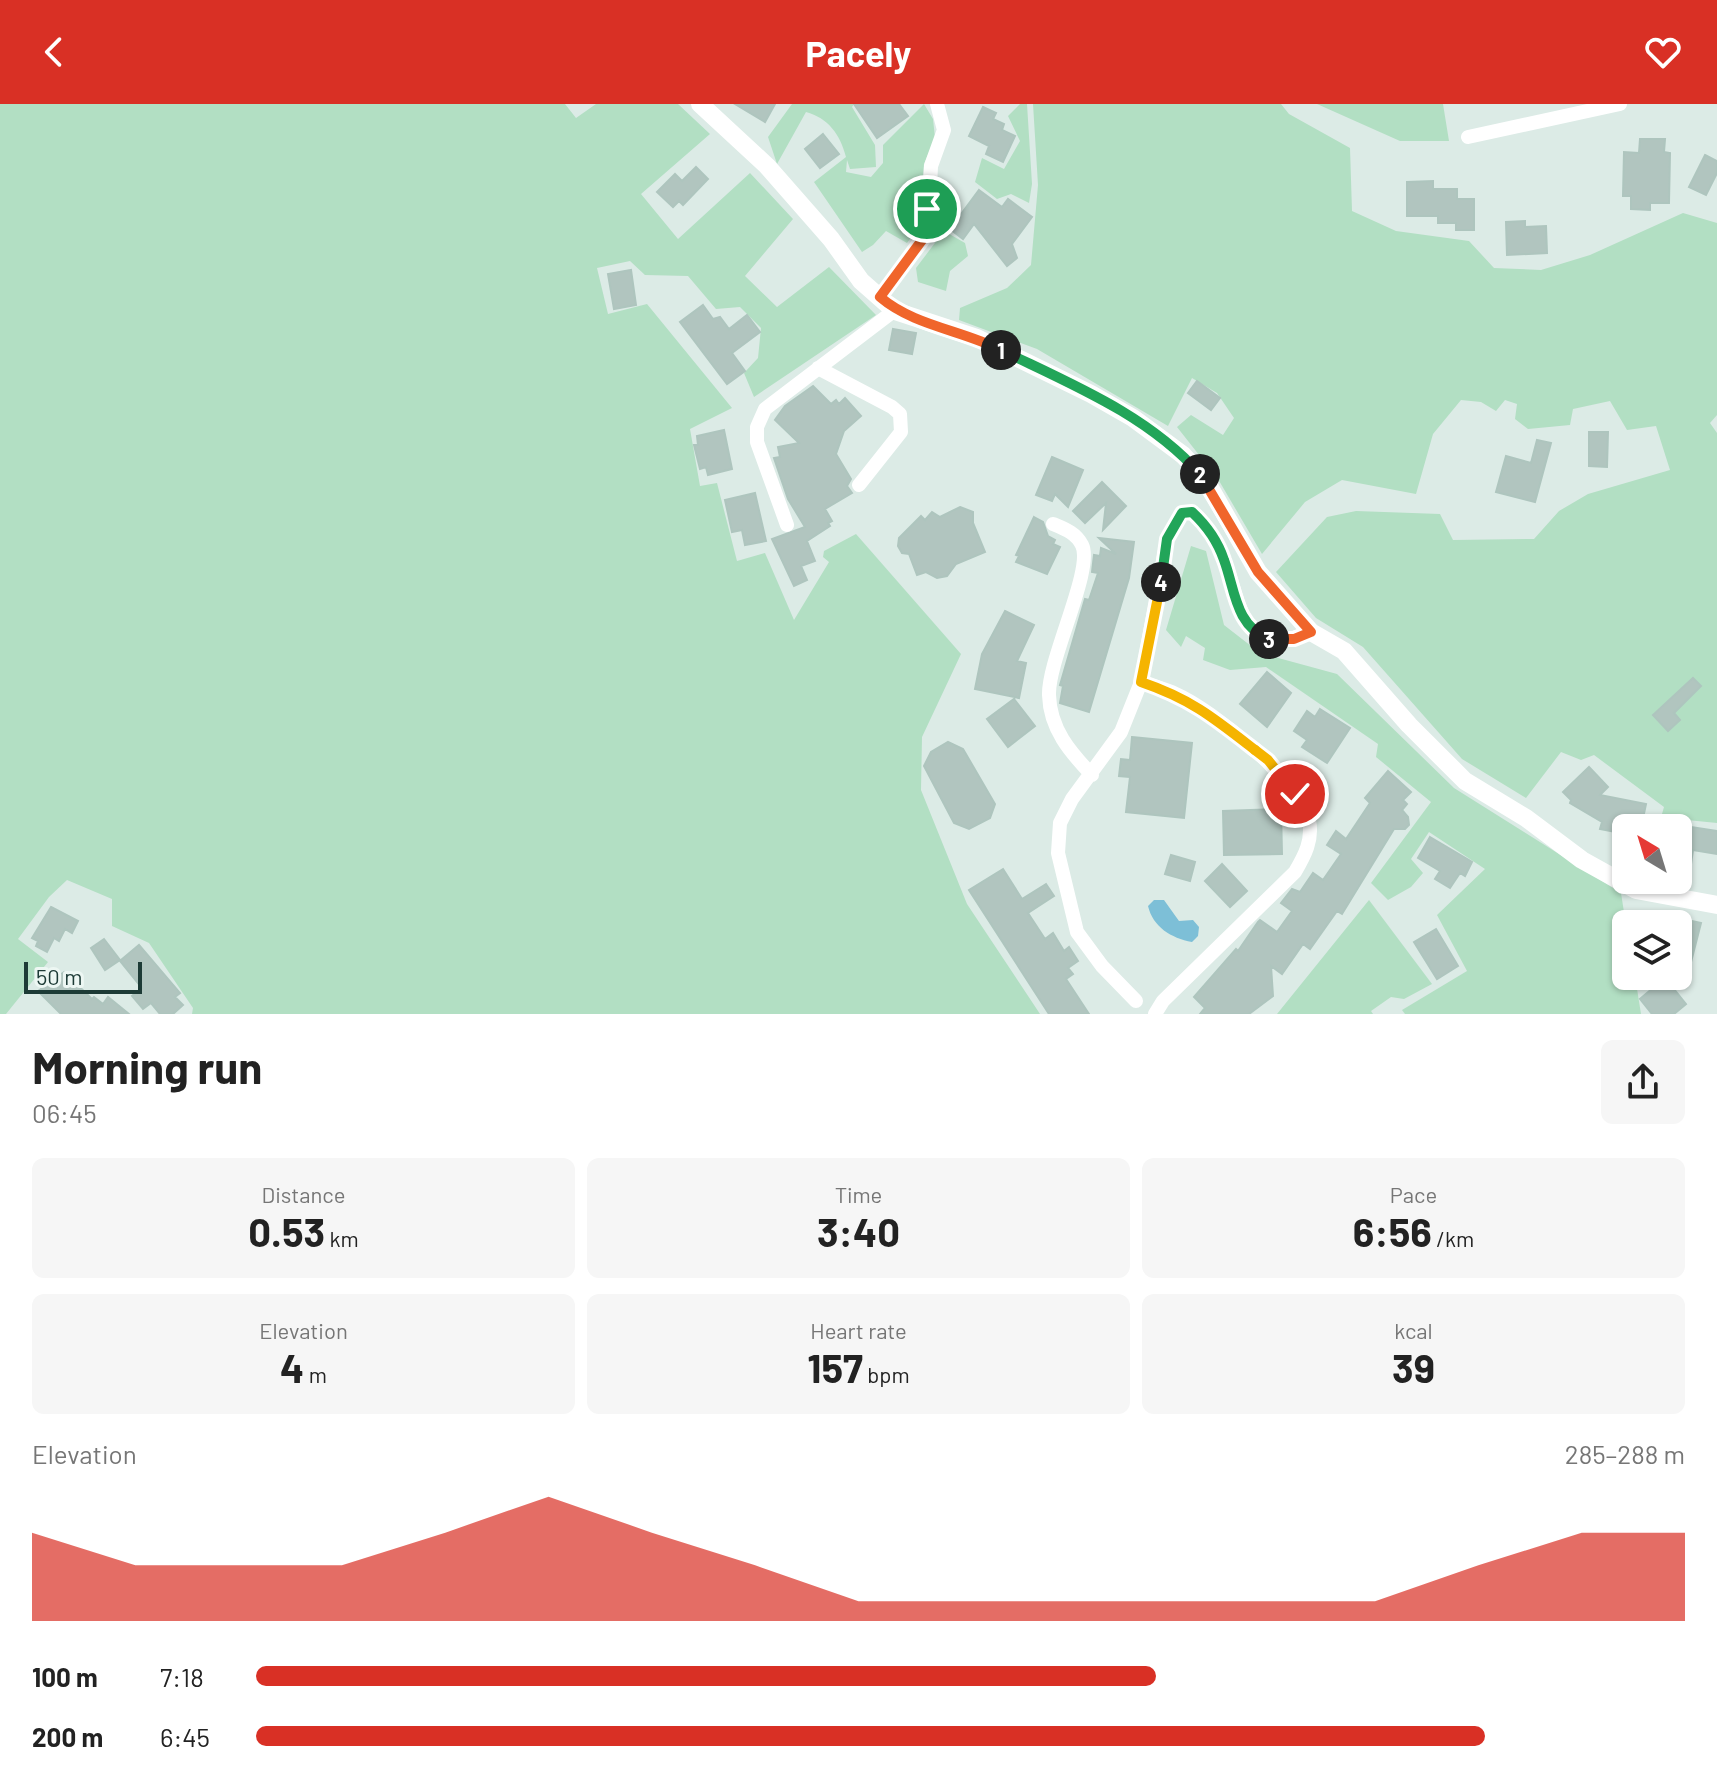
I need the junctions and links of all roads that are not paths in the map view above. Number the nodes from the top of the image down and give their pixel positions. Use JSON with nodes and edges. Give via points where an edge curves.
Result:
{"nodes":[{"id":1,"x":937,"y":104,"type":"edge"},
{"id":2,"x":1620,"y":104,"type":"edge"},
{"id":3,"x":702,"y":105,"type":"edge"},
{"id":4,"x":1468,"y":137,"type":"dead end"},
{"id":5,"x":880,"y":297,"type":"junction"},
{"id":6,"x":895,"y":310,"type":"junction"},
{"id":7,"x":818,"y":368,"type":"junction"},
{"id":8,"x":859,"y":485,"type":"dead end"},
{"id":9,"x":1053,"y":524,"type":"dead end"},
{"id":10,"x":787,"y":525,"type":"dead end"},
{"id":11,"x":1311,"y":632,"type":"junction"},
{"id":12,"x":1141,"y":682,"type":"junction"},
{"id":13,"x":1092,"y":775,"type":"junction"},
{"id":14,"x":1717,"y":905,"type":"edge"},
{"id":15,"x":1136,"y":1001,"type":"dead end"},
{"id":16,"x":1155,"y":1014,"type":"edge"}],
"edges":[{"from":1,"to":5,"type":"street","via":[[944,130],[931,166],[928,232]]},
{"from":2,"to":4,"type":"street"},
{"from":3,"to":5,"type":"street","via":[[767,166]]},
{"from":5,"to":6,"type":"street"},
{"from":6,"to":7,"type":"street"},
{"from":6,"to":11,"type":"street","via":[[977,338],[1091,394],[1183,455],[1205,479],[1258,572]]},
{"from":7,"to":8,"type":"street","via":[[900,414],[901,432]]},
{"from":7,"to":10,"type":"street","via":[[765,409],[757,427],[757,442]]},
{"from":9,"to":13,"type":"street","via":[[1070,531],[1083,547],[1084,566],[1052,669],[1049,696],[1067,750]]},
{"from":11,"to":12,"type":"street","via":[[1294,639],[1266,639],[1249,627],[1211,535],[1192,512],[1182,513],[1167,539]]},
{"from":11,"to":14,"type":"street","via":[[1344,651],[1465,781],[1582,860],[1636,890]]},
{"from":12,"to":13,"type":"street","via":[[1121,732]]},
{"from":12,"to":16,"type":"street","via":[[1178,695],[1268,760],[1309,818],[1309,846],[1295,872]]},
{"from":13,"to":15,"type":"street","via":[[1060,823],[1058,853],[1077,932]]}]}
